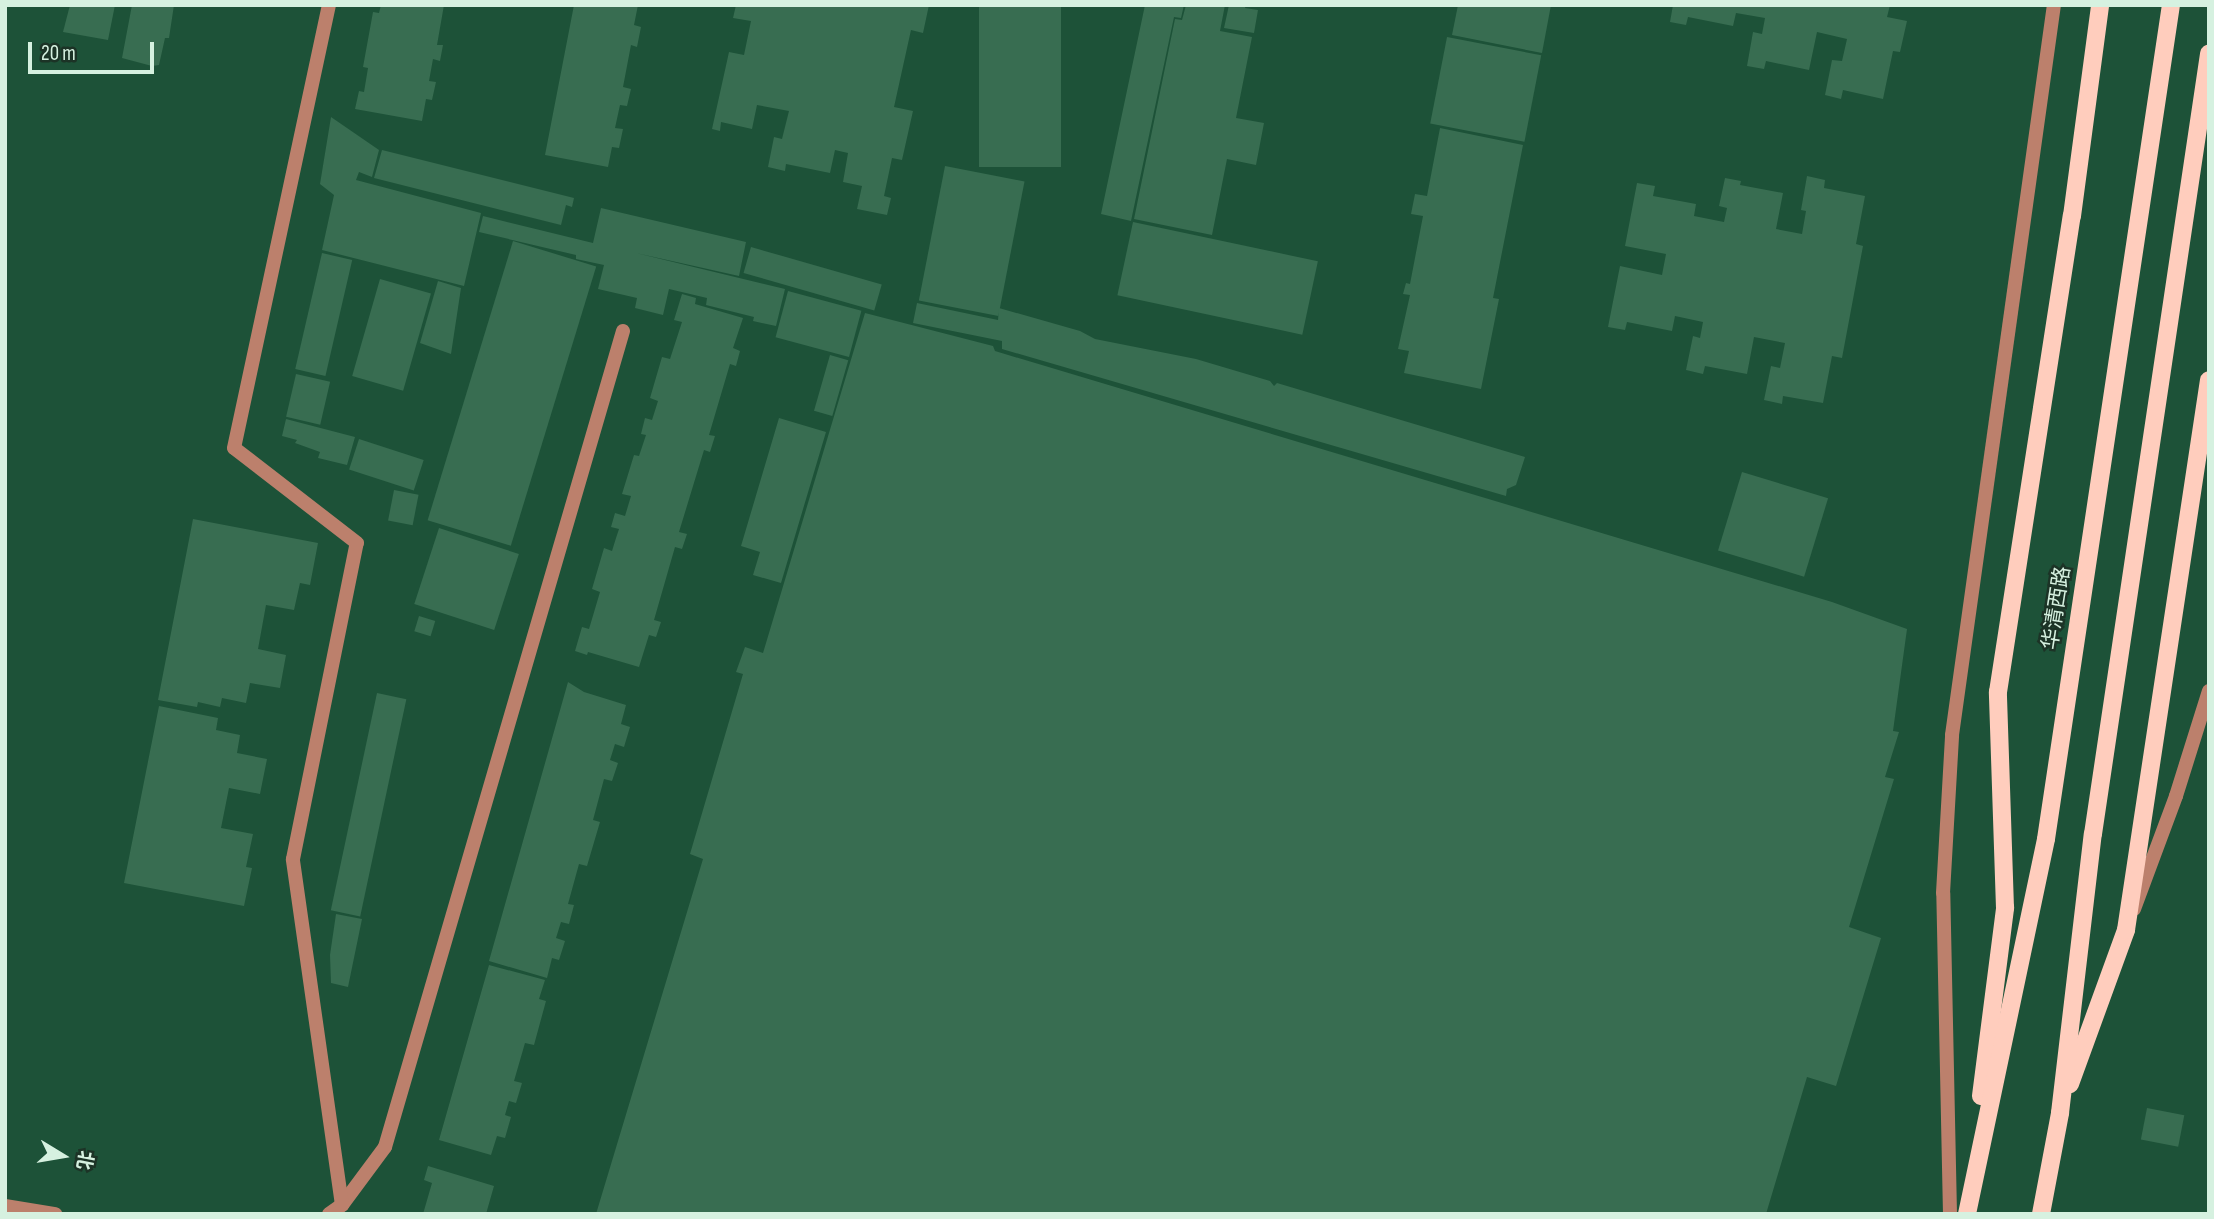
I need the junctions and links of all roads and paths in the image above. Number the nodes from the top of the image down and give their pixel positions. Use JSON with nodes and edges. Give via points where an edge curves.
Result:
{"nodes":[{"id":1,"x":329,"y":5,"type":"edge"},
{"id":2,"x":2054,"y":5,"type":"edge"},
{"id":3,"x":2100,"y":5,"type":"edge"},
{"id":4,"x":2172,"y":5,"type":"edge"},
{"id":5,"x":2209,"y":54,"type":"edge"},
{"id":6,"x":622,"y":331,"type":"dead end"},
{"id":7,"x":2209,"y":380,"type":"edge"},
{"id":8,"x":2209,"y":691,"type":"edge"},
{"id":9,"x":2126,"y":930,"type":"junction"},
{"id":10,"x":2060,"y":1114,"type":"junction"},
{"id":11,"x":342,"y":1205,"type":"junction"},
{"id":12,"x":5,"y":1206,"type":"edge"},
{"id":13,"x":55,"y":1214,"type":"edge"},
{"id":14,"x":329,"y":1214,"type":"edge"},
{"id":15,"x":1950,"y":1214,"type":"edge"},
{"id":16,"x":1967,"y":1214,"type":"edge"},
{"id":17,"x":2041,"y":1214,"type":"edge"}],
"edges":[{"from":1,"to":11,"type":"street","via":[[234,448],[357,542],[293,859]]},
{"from":2,"to":15,"type":"street","via":[[1952,735],[1943,893]]},
{"from":3,"to":16,"type":"main road","via":[[2073,216],[1998,692],[2005,908]]},
{"from":4,"to":16,"type":"main road","name":"华清西路","via":[[2046,839]]},
{"from":5,"to":10,"type":"main road","via":[[2093,834]]},
{"from":6,"to":11,"type":"street","via":[[385,1147]]},
{"from":7,"to":9,"type":"main road"},
{"from":8,"to":9,"type":"street"},
{"from":9,"to":10,"type":"main road"},
{"from":10,"to":17,"type":"main road"},
{"from":11,"to":14,"type":"street"},
{"from":12,"to":13,"type":"street"}]}
